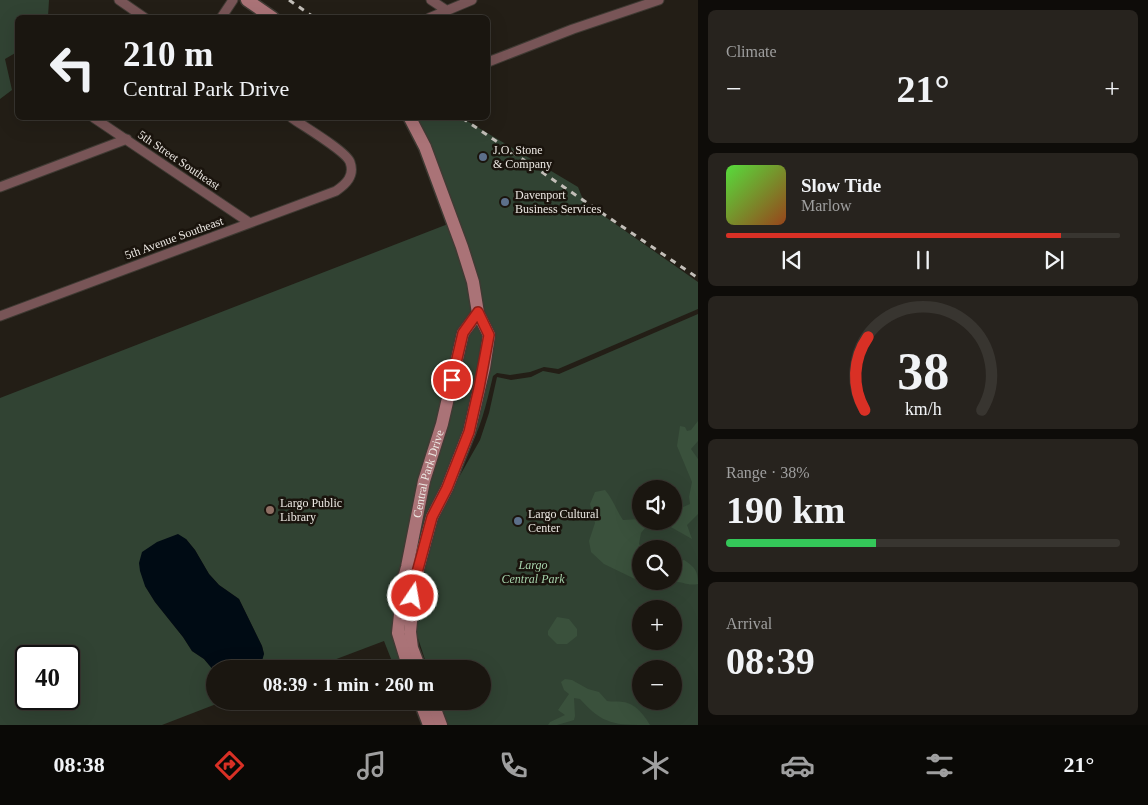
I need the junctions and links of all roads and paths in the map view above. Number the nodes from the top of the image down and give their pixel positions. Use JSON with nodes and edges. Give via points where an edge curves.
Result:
{"nodes":[{"id":1,"x":119,"y":0,"type":"edge"},
{"id":2,"x":233,"y":0,"type":"edge"},
{"id":3,"x":247,"y":0,"type":"edge"},
{"id":4,"x":431,"y":0,"type":"edge"},
{"id":5,"x":472,"y":0,"type":"edge"},
{"id":6,"x":659,"y":0,"type":"edge"},
{"id":7,"x":446,"y":10,"type":"junction"},
{"id":8,"x":138,"y":15,"type":"edge"},
{"id":9,"x":222,"y":15,"type":"edge"},
{"id":10,"x":269,"y":15,"type":"edge"},
{"id":11,"x":435,"y":15,"type":"edge"},
{"id":12,"x":490,"y":61,"type":"edge"},
{"id":13,"x":97,"y":120,"type":"edge"},
{"id":14,"x":295,"y":120,"type":"edge"},
{"id":15,"x":411,"y":120,"type":"edge"},
{"id":16,"x":127,"y":139,"type":"junction"},
{"id":17,"x":0,"y":187,"type":"edge"},
{"id":18,"x":250,"y":223,"type":"junction"},
{"id":19,"x":478,"y":312,"type":"junction"},
{"id":20,"x":0,"y":316,"type":"edge"},
{"id":21,"x":406,"y":660,"type":"edge"},
{"id":22,"x":417,"y":660,"type":"edge"},
{"id":23,"x":423,"y":710,"type":"edge"},
{"id":24,"x":435,"y":710,"type":"edge"},
{"id":25,"x":429,"y":725,"type":"edge"},
{"id":26,"x":441,"y":725,"type":"edge"}],
"edges":[{"from":1,"to":8,"type":"street"},
{"from":2,"to":9,"type":"street"},
{"from":3,"to":10,"type":"street"},
{"from":4,"to":7,"type":"street"},
{"from":5,"to":7,"type":"street"},
{"from":6,"to":12,"type":"street"},
{"from":7,"to":11,"type":"street"},
{"from":13,"to":16,"type":"street","name":"5th Street Southeast"},
{"from":14,"to":18,"type":"street","name":"5th Avenue Southeast","via":[[342,153],[350,162],[351,175],[346,185],[336,191]]},
{"from":15,"to":19,"type":"street","name":"Central Park Drive","via":[[425,147],[462,247]]},
{"from":16,"to":17,"type":"street"},
{"from":16,"to":18,"type":"street","name":"5th Street Southeast"},
{"from":18,"to":20,"type":"street","name":"5th Avenue Southeast"},
{"from":19,"to":21,"type":"street","name":"Central Park Drive","via":[[463,333],[442,424],[424,481],[404,578],[398,633]]},
{"from":19,"to":22,"type":"street","name":"Central Park Drive","via":[[489,335],[469,432],[432,517],[415,580],[410,632]]},
{"from":23,"to":25,"type":"street"},
{"from":24,"to":26,"type":"street"}]}
